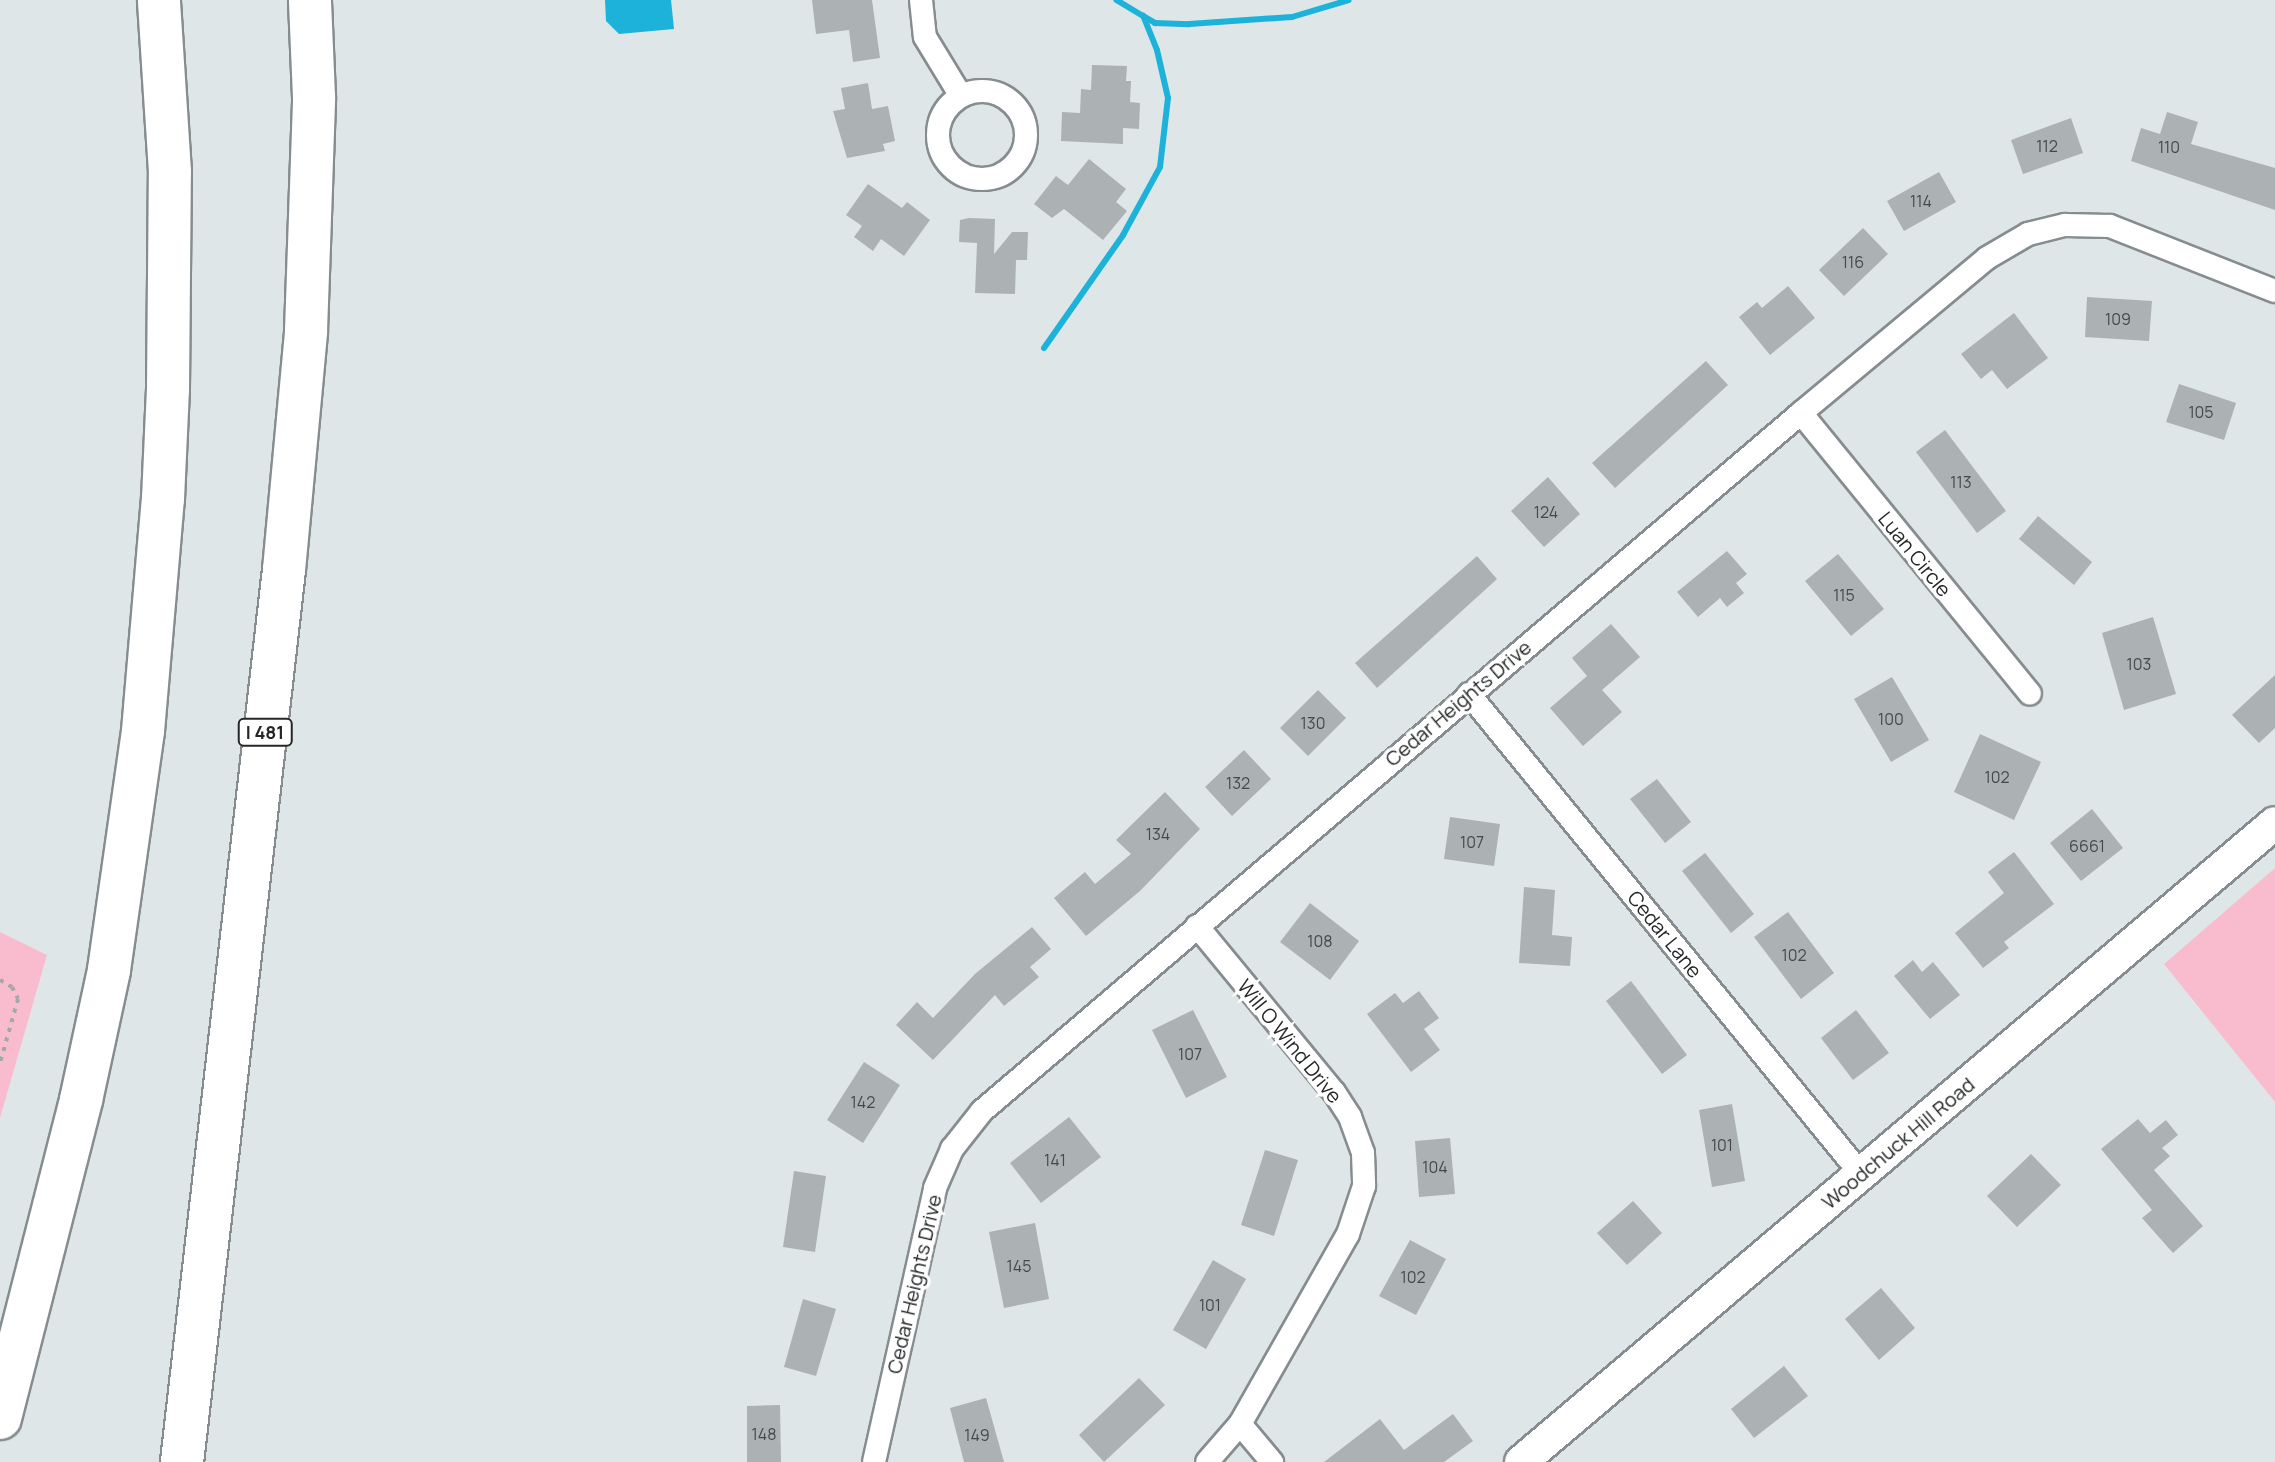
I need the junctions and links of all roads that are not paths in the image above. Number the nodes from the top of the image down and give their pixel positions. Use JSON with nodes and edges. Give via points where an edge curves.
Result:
{"nodes":[{"id":1,"x":159,"y":0,"type":"edge"},
{"id":2,"x":310,"y":0,"type":"edge"},
{"id":3,"x":921,"y":0,"type":"edge"},
{"id":4,"x":961,"y":96,"type":"dead end"},
{"id":5,"x":2275,"y":291,"type":"edge"},
{"id":6,"x":1801,"y":413,"type":"junction"},
{"id":7,"x":1469,"y":694,"type":"junction"},
{"id":8,"x":2030,"y":694,"type":"dead end"},
{"id":9,"x":2275,"y":823,"type":"edge"},
{"id":10,"x":1197,"y":926,"type":"junction"},
{"id":11,"x":1861,"y":1174,"type":"junction"},
{"id":12,"x":0,"y":1418,"type":"edge"},
{"id":13,"x":1240,"y":1424,"type":"junction"},
{"id":14,"x":182,"y":1462,"type":"edge"},
{"id":15,"x":874,"y":1462,"type":"edge"},
{"id":16,"x":1207,"y":1462,"type":"edge"},
{"id":17,"x":1272,"y":1462,"type":"edge"},
{"id":18,"x":1521,"y":1462,"type":"edge"}],
"edges":[{"from":1,"to":12,"type":"highway","via":[[170,172],[168,389],[143,731],[109,970]]},
{"from":2,"to":14,"type":"highway","number":"I 481","via":[[314,97],[305,347]]},
{"from":3,"to":4,"type":"street","via":[[925,37]]},
{"from":5,"to":6,"type":"street","name":"Cedar Heights Drive","via":[[2110,226],[2065,225],[2028,234],[1987,258]]},
{"from":6,"to":7,"type":"street","name":"Cedar Heights Drive"},
{"from":6,"to":8,"type":"street","name":"Luan Circle"},
{"from":7,"to":10,"type":"street","name":"Cedar Heights Drive"},
{"from":7,"to":11,"type":"street","name":"Cedar Lane"},
{"from":9,"to":11,"type":"street","name":"Woodchuck Hill Road"},
{"from":10,"to":13,"type":"street","name":"Will O Wind Drive","via":[[1334,1092],[1363,1153],[1364,1186],[1348,1234]]},
{"from":10,"to":15,"type":"street","name":"Cedar Heights Drive","via":[[982,1111],[952,1149],[935,1188]]},
{"from":11,"to":18,"type":"street","name":"Woodchuck Hill Road"},
{"from":13,"to":16,"type":"street","name":"Will O Wind Drive"},
{"from":13,"to":17,"type":"street"}]}
